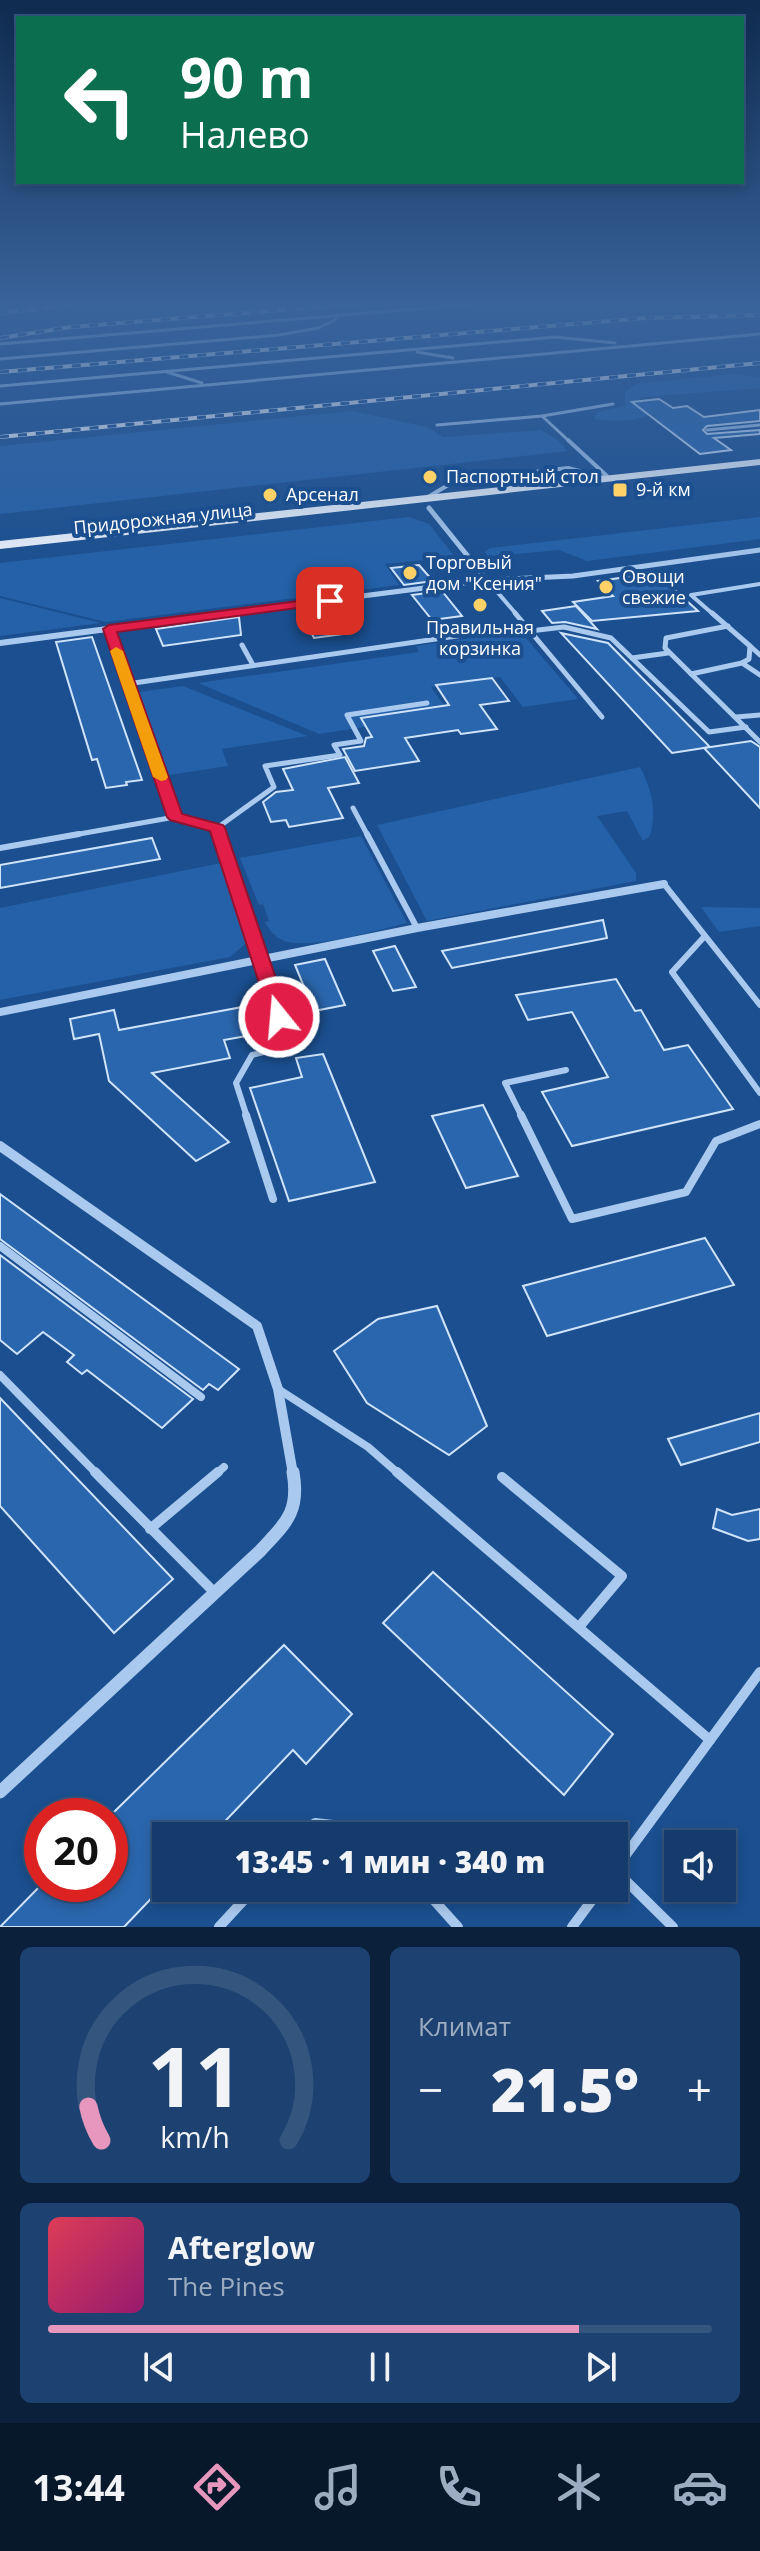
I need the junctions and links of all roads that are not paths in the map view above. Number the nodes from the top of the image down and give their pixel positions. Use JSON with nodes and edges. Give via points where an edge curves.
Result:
{"nodes":[{"id":1,"x":110,"y":394,"type":"edge"},
{"id":2,"x":0,"y":404,"type":"edge"},
{"id":3,"x":613,"y":404,"type":"dead end"},
{"id":4,"x":542,"y":416,"type":"junction"},
{"id":5,"x":437,"y":425,"type":"dead end"},
{"id":6,"x":760,"y":425,"type":"edge"},
{"id":7,"x":707,"y":430,"type":"dead end"},
{"id":8,"x":760,"y":462,"type":"edge"},
{"id":9,"x":760,"y":472,"type":"edge"},
{"id":10,"x":610,"y":479,"type":"junction"},
{"id":11,"x":426,"y":504,"type":"junction"},
{"id":12,"x":0,"y":545,"type":"edge"},
{"id":13,"x":760,"y":550,"type":"edge"},
{"id":14,"x":0,"y":554,"type":"edge"},
{"id":15,"x":487,"y":580,"type":"junction"},
{"id":16,"x":760,"y":584,"type":"edge"},
{"id":17,"x":728,"y":626,"type":"junction"},
{"id":18,"x":109,"y":629,"type":"junction"},
{"id":19,"x":528,"y":629,"type":"junction"},
{"id":20,"x":0,"y":643,"type":"edge"},
{"id":21,"x":242,"y":645,"type":"dead end"},
{"id":22,"x":750,"y":646,"type":"junction"},
{"id":23,"x":668,"y":653,"type":"junction"},
{"id":24,"x":760,"y":655,"type":"edge"},
{"id":25,"x":631,"y":658,"type":"junction"},
{"id":26,"x":742,"y":663,"type":"junction"},
{"id":27,"x":253,"y":665,"type":"junction"},
{"id":28,"x":691,"y":674,"type":"junction"},
{"id":29,"x":760,"y":675,"type":"edge"},
{"id":30,"x":127,"y":684,"type":"junction"},
{"id":31,"x":427,"y":703,"type":"dead end"},
{"id":32,"x":760,"y":715,"type":"edge"},
{"id":33,"x":602,"y":717,"type":"dead end"},
{"id":34,"x":736,"y":717,"type":"junction"},
{"id":35,"x":746,"y":727,"type":"junction"},
{"id":36,"x":760,"y":742,"type":"edge"},
{"id":37,"x":353,"y":808,"type":"dead end"},
{"id":38,"x":175,"y":817,"type":"junction"},
{"id":39,"x":217,"y":828,"type":"junction"},
{"id":40,"x":0,"y":848,"type":"edge"},
{"id":41,"x":664,"y":884,"type":"joint"},
{"id":42,"x":417,"y":928,"type":"junction"},
{"id":43,"x":704,"y":937,"type":"junction"},
{"id":44,"x":262,"y":959,"type":"junction"},
{"id":45,"x":760,"y":1005,"type":"edge"},
{"id":46,"x":0,"y":1012,"type":"edge"},
{"id":47,"x":566,"y":1070,"type":"dead end"},
{"id":48,"x":760,"y":1093,"type":"edge"},
{"id":49,"x":760,"y":1124,"type":"edge"},
{"id":50,"x":0,"y":1146,"type":"edge"},
{"id":51,"x":273,"y":1199,"type":"dead end"},
{"id":52,"x":0,"y":1246,"type":"edge"},
{"id":53,"x":0,"y":1375,"type":"edge"},
{"id":54,"x":278,"y":1389,"type":"junction"},
{"id":55,"x":201,"y":1397,"type":"dead end"},
{"id":56,"x":224,"y":1467,"type":"dead end"},
{"id":57,"x":502,"y":1477,"type":"dead end"},
{"id":58,"x":150,"y":1529,"type":"junction"},
{"id":59,"x":214,"y":1592,"type":"junction"},
{"id":60,"x":579,"y":1627,"type":"junction"},
{"id":61,"x":760,"y":1672,"type":"edge"},
{"id":62,"x":710,"y":1740,"type":"junction"},
{"id":63,"x":0,"y":1792,"type":"edge"},
{"id":64,"x":628,"y":1852,"type":"edge"},
{"id":65,"x":628,"y":1884,"type":"edge"},
{"id":66,"x":242,"y":1902,"type":"edge"},
{"id":67,"x":436,"y":1902,"type":"edge"},
{"id":68,"x":591,"y":1902,"type":"edge"},
{"id":69,"x":219,"y":1927,"type":"edge"},
{"id":70,"x":458,"y":1927,"type":"edge"},
{"id":71,"x":572,"y":1927,"type":"edge"},
{"id":72,"x":673,"y":1927,"type":"edge"}],
"edges":[{"from":1,"to":2,"type":"lane"},
{"from":3,"to":4,"type":"lane"},
{"from":4,"to":5,"type":"lane"},
{"from":4,"to":10,"type":"lane"},
{"from":6,"to":7,"type":"lane"},
{"from":8,"to":10,"type":"main road"},
{"from":9,"to":11,"type":"main road","name":"Придорожная улица"},
{"from":10,"to":11,"type":"main road"},
{"from":11,"to":12,"type":"main road"},
{"from":11,"to":14,"type":"main road","name":"Придорожная улица"},
{"from":11,"to":15,"type":"street"},
{"from":13,"to":15,"type":"street","via":[[573,576]]},
{"from":15,"to":18,"type":"street"},
{"from":15,"to":19,"type":"lane"},
{"from":16,"to":17,"type":"lane","via":[[691,595]]},
{"from":17,"to":22,"type":"lane"},
{"from":17,"to":23,"type":"lane","via":[[666,638]]},
{"from":18,"to":20,"type":"street"},
{"from":18,"to":30,"type":"lane"},
{"from":19,"to":25,"type":"lane","via":[[564,627],[611,638]]},
{"from":19,"to":27,"type":"lane"},
{"from":19,"to":33,"type":"lane"},
{"from":21,"to":27,"type":"lane"},
{"from":22,"to":24,"type":"lane"},
{"from":22,"to":26,"type":"lane","via":[[749,659]]},
{"from":23,"to":25,"type":"lane"},
{"from":23,"to":28,"type":"lane"},
{"from":25,"to":35,"type":"lane","via":[[709,732]]},
{"from":26,"to":28,"type":"lane"},
{"from":26,"to":29,"type":"lane"},
{"from":27,"to":30,"type":"lane"},
{"from":28,"to":34,"type":"lane"},
{"from":30,"to":38,"type":"lane"},
{"from":31,"to":39,"type":"lane","via":[[347,715],[361,741],[334,745],[340,755],[265,766],[274,787]]},
{"from":32,"to":34,"type":"lane"},
{"from":34,"to":35,"type":"lane"},
{"from":35,"to":36,"type":"lane"},
{"from":37,"to":42,"type":"lane"},
{"from":38,"to":39,"type":"lane"},
{"from":38,"to":40,"type":"lane"},
{"from":39,"to":44,"type":"lane"},
{"from":41,"to":42,"type":"street"},
{"from":41,"to":43,"type":"lane"},
{"from":42,"to":44,"type":"street"},
{"from":43,"to":45,"type":"lane"},
{"from":43,"to":48,"type":"lane","via":[[672,972]]},
{"from":44,"to":46,"type":"street"},
{"from":44,"to":51,"type":"lane","via":[[288,1046],[252,1055],[236,1083]]},
{"from":47,"to":49,"type":"lane","via":[[505,1083],[572,1219],[686,1192],[716,1141]]},
{"from":50,"to":54,"type":"street","via":[[257,1326]]},
{"from":52,"to":55,"type":"lane"},
{"from":53,"to":58,"type":"lane"},
{"from":54,"to":59,"type":"street","via":[[296,1491],[290,1519]]},
{"from":54,"to":60,"type":"lane","via":[[368,1447]]},
{"from":56,"to":58,"type":"lane"},
{"from":57,"to":60,"type":"lane","via":[[622,1576]]},
{"from":58,"to":59,"type":"lane"},
{"from":59,"to":63,"type":"street"},
{"from":60,"to":62,"type":"lane"},
{"from":61,"to":62,"type":"lane"},
{"from":62,"to":64,"type":"lane"},
{"from":65,"to":72,"type":"lane"},
{"from":66,"to":69,"type":"lane"},
{"from":67,"to":70,"type":"lane"},
{"from":68,"to":71,"type":"lane"}]}
